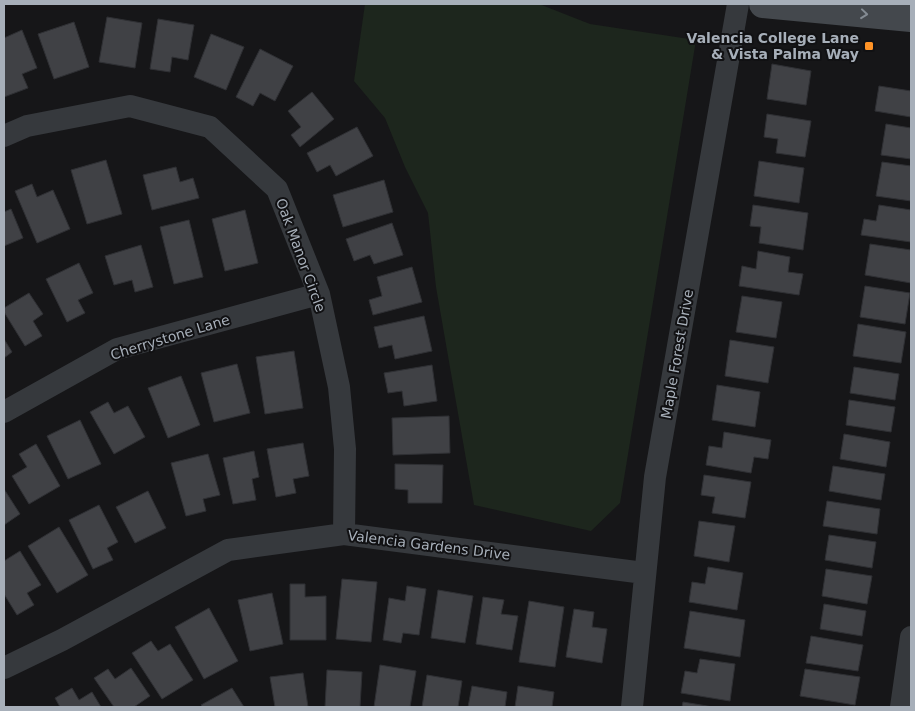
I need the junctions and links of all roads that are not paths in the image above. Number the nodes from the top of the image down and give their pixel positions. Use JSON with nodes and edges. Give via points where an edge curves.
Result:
{"nodes":[{"id":1,"x":738,"y":4,"type":"edge"},
{"id":2,"x":763,"y":4,"type":"edge"},
{"id":3,"x":911,"y":18,"type":"edge"},
{"id":4,"x":4,"y":136,"type":"edge"},
{"id":5,"x":319,"y":294,"type":"junction"},
{"id":6,"x":4,"y":412,"type":"edge"},
{"id":7,"x":344,"y":534,"type":"junction"},
{"id":8,"x":644,"y":573,"type":"junction"},
{"id":9,"x":911,"y":637,"type":"edge"},
{"id":10,"x":4,"y":668,"type":"edge"},
{"id":11,"x":632,"y":707,"type":"edge"},
{"id":12,"x":902,"y":707,"type":"edge"}],
"edges":[{"from":1,"to":8,"type":"street","name":"Maple Forest Drive","via":[[655,477]]},
{"from":2,"to":3,"type":"street","one_way":true},
{"from":4,"to":5,"type":"street","name":"Oak Manor Circle","via":[[27,126],[130,106],[210,127],[277,189]]},
{"from":5,"to":6,"type":"street","name":"Cherrystone Lane","via":[[117,349]]},
{"from":5,"to":7,"type":"street","name":"Oak Manor Circle","via":[[340,387],[345,449]]},
{"from":7,"to":8,"type":"street","name":"Valencia Gardens Drive"},
{"from":7,"to":10,"type":"street","name":"Valencia Gardens Drive","via":[[228,550]]},
{"from":8,"to":11,"type":"street","name":"Maple Forest Drive"},
{"from":9,"to":12,"type":"street"}]}
